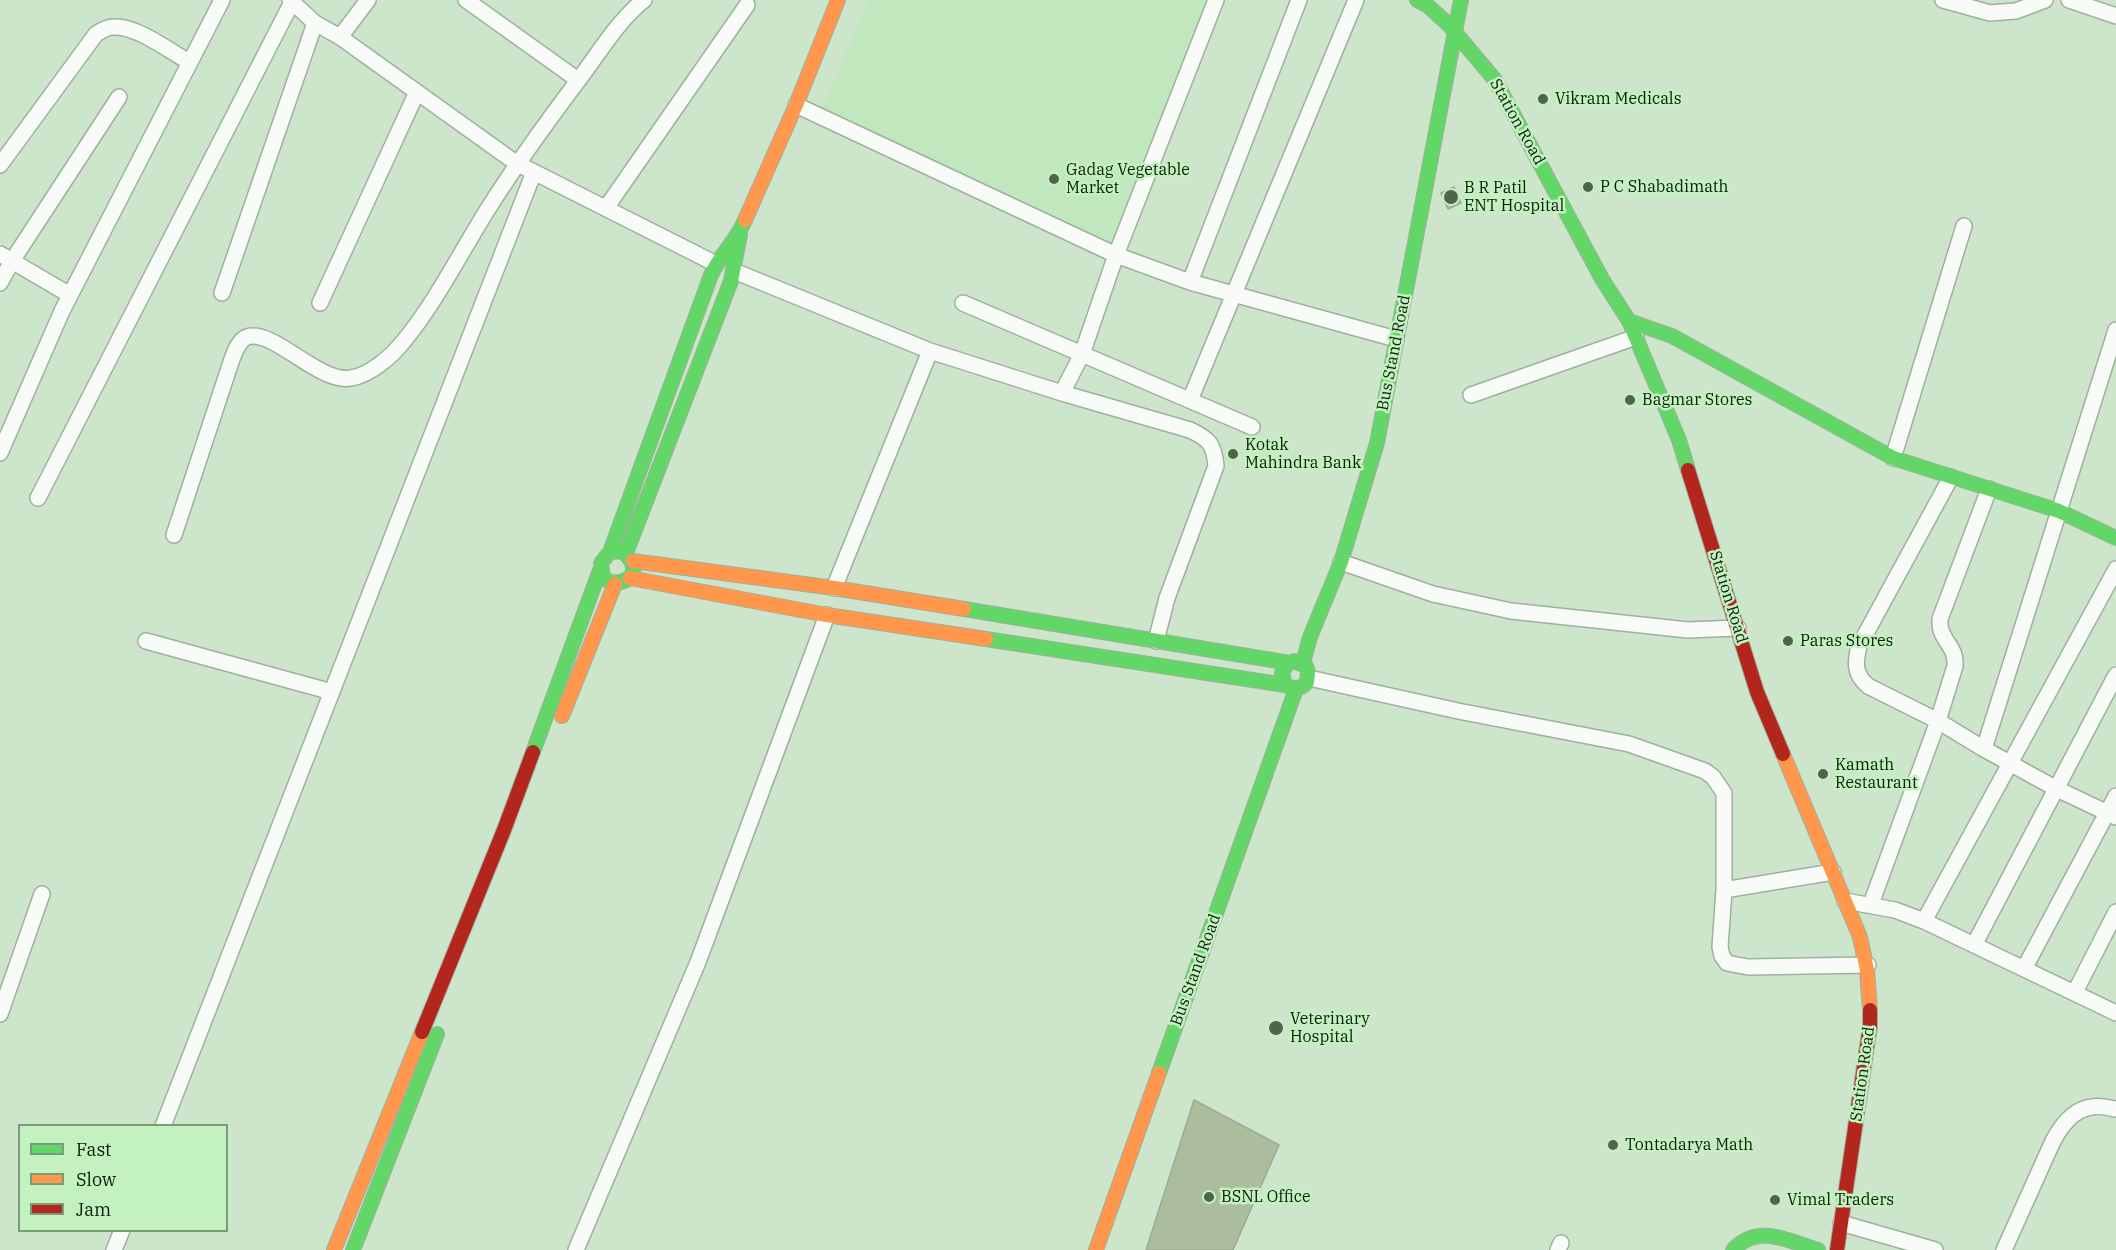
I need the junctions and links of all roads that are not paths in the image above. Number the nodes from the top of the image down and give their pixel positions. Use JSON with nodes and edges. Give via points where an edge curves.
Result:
{"nodes":[{"id":1,"x":222,"y":0,"type":"edge"},
{"id":2,"x":368,"y":0,"type":"edge"},
{"id":3,"x":466,"y":0,"type":"edge"},
{"id":4,"x":644,"y":0,"type":"edge"},
{"id":5,"x":838,"y":0,"type":"edge"},
{"id":6,"x":1216,"y":0,"type":"edge"},
{"id":7,"x":1299,"y":0,"type":"edge"},
{"id":8,"x":1356,"y":0,"type":"edge"},
{"id":9,"x":1417,"y":0,"type":"edge"},
{"id":10,"x":1461,"y":0,"type":"edge"},
{"id":11,"x":1944,"y":0,"type":"edge"},
{"id":12,"x":2045,"y":0,"type":"edge"},
{"id":13,"x":2069,"y":0,"type":"edge"},
{"id":14,"x":291,"y":1,"type":"edge"},
{"id":15,"x":747,"y":5,"type":"dead end"},
{"id":16,"x":1986,"y":6,"type":"edge"},
{"id":17,"x":2116,"y":16,"type":"edge"},
{"id":18,"x":315,"y":23,"type":"junction"},
{"id":19,"x":1456,"y":34,"type":"junction"},
{"id":20,"x":340,"y":36,"type":"junction"},
{"id":21,"x":189,"y":62,"type":"junction"},
{"id":22,"x":578,"y":80,"type":"junction"},
{"id":23,"x":417,"y":92,"type":"junction"},
{"id":24,"x":119,"y":97,"type":"dead end"},
{"id":25,"x":796,"y":105,"type":"junction"},
{"id":26,"x":516,"y":164,"type":"junction"},
{"id":27,"x":0,"y":165,"type":"edge"},
{"id":28,"x":534,"y":172,"type":"junction"},
{"id":29,"x":606,"y":208,"type":"junction"},
{"id":30,"x":1964,"y":226,"type":"dead end"},
{"id":31,"x":741,"y":230,"type":"junction"},
{"id":32,"x":1116,"y":255,"type":"junction"},
{"id":33,"x":6,"y":257,"type":"edge"},
{"id":34,"x":716,"y":264,"type":"junction"},
{"id":35,"x":734,"y":270,"type":"junction"},
{"id":36,"x":1190,"y":282,"type":"junction"},
{"id":37,"x":0,"y":283,"type":"edge"},
{"id":38,"x":222,"y":293,"type":"dead end"},
{"id":39,"x":1235,"y":294,"type":"junction"},
{"id":40,"x":70,"y":295,"type":"junction"},
{"id":41,"x":320,"y":303,"type":"dead end"},
{"id":42,"x":963,"y":303,"type":"dead end"},
{"id":43,"x":1629,"y":321,"type":"junction"},
{"id":44,"x":2116,"y":330,"type":"edge"},
{"id":45,"x":1636,"y":337,"type":"junction"},
{"id":46,"x":1396,"y":339,"type":"junction"},
{"id":47,"x":930,"y":351,"type":"junction"},
{"id":48,"x":1082,"y":354,"type":"junction"},
{"id":49,"x":2110,"y":368,"type":"edge"},
{"id":50,"x":1062,"y":393,"type":"junction"},
{"id":51,"x":1471,"y":395,"type":"dead end"},
{"id":52,"x":1190,"y":400,"type":"junction"},
{"id":53,"x":1252,"y":427,"type":"dead end"},
{"id":54,"x":0,"y":453,"type":"edge"},
{"id":55,"x":1893,"y":458,"type":"junction"},
{"id":56,"x":1951,"y":477,"type":"junction"},
{"id":57,"x":1989,"y":489,"type":"junction"},
{"id":58,"x":38,"y":498,"type":"dead end"},
{"id":59,"x":2059,"y":512,"type":"junction"},
{"id":60,"x":174,"y":536,"type":"dead end"},
{"id":61,"x":2116,"y":538,"type":"edge"},
{"id":62,"x":610,"y":552,"type":"junction"},
{"id":63,"x":629,"y":557,"type":"junction"},
{"id":64,"x":1341,"y":562,"type":"junction"},
{"id":65,"x":2116,"y":569,"type":"edge"},
{"id":66,"x":600,"y":570,"type":"junction"},
{"id":67,"x":630,"y":578,"type":"junction"},
{"id":68,"x":615,"y":584,"type":"junction"},
{"id":69,"x":834,"y":588,"type":"junction"},
{"id":70,"x":827,"y":615,"type":"junction"},
{"id":71,"x":1738,"y":628,"type":"junction"},
{"id":72,"x":146,"y":641,"type":"dead end"},
{"id":73,"x":1156,"y":641,"type":"junction"},
{"id":74,"x":1301,"y":668,"type":"junction"},
{"id":75,"x":2116,"y":675,"type":"edge"},
{"id":76,"x":1291,"y":687,"type":"junction"},
{"id":77,"x":332,"y":692,"type":"junction"},
{"id":78,"x":1938,"y":721,"type":"junction"},
{"id":79,"x":559,"y":724,"type":"dead end"},
{"id":80,"x":1984,"y":749,"type":"junction"},
{"id":81,"x":546,"y":757,"type":"dead end"},
{"id":82,"x":2009,"y":763,"type":"junction"},
{"id":83,"x":2055,"y":788,"type":"junction"},
{"id":84,"x":2116,"y":796,"type":"edge"},
{"id":85,"x":2112,"y":815,"type":"edge"},
{"id":86,"x":1833,"y":872,"type":"junction"},
{"id":87,"x":1724,"y":890,"type":"junction"},
{"id":88,"x":42,"y":894,"type":"dead end"},
{"id":89,"x":1845,"y":901,"type":"junction"},
{"id":90,"x":1871,"y":904,"type":"junction"},
{"id":91,"x":2116,"y":912,"type":"edge"},
{"id":92,"x":1924,"y":921,"type":"junction"},
{"id":93,"x":1974,"y":945,"type":"junction"},
{"id":94,"x":1868,"y":965,"type":"junction"},
{"id":95,"x":463,"y":967,"type":"dead end"},
{"id":96,"x":2024,"y":969,"type":"junction"},
{"id":97,"x":2075,"y":992,"type":"junction"},
{"id":98,"x":2116,"y":1013,"type":"edge"},
{"id":99,"x":0,"y":1014,"type":"edge"},
{"id":100,"x":442,"y":1022,"type":"dead end"},
{"id":101,"x":2116,"y":1109,"type":"edge"},
{"id":102,"x":163,"y":1124,"type":"edge"},
{"id":103,"x":1841,"y":1223,"type":"junction"},
{"id":104,"x":121,"y":1232,"type":"edge"},
{"id":105,"x":114,"y":1250,"type":"edge"},
{"id":106,"x":334,"y":1250,"type":"edge"},
{"id":107,"x":353,"y":1250,"type":"edge"},
{"id":108,"x":576,"y":1250,"type":"edge"},
{"id":109,"x":1096,"y":1250,"type":"edge"},
{"id":110,"x":1733,"y":1250,"type":"edge"},
{"id":111,"x":1818,"y":1250,"type":"edge"},
{"id":112,"x":1838,"y":1250,"type":"edge"},
{"id":113,"x":1935,"y":1250,"type":"edge"},
{"id":114,"x":2004,"y":1250,"type":"edge"}],
"edges":[{"from":1,"to":21,"type":"street"},
{"from":2,"to":20,"type":"street"},
{"from":3,"to":22,"type":"street"},
{"from":4,"to":22,"type":"street","via":[[622,21]]},
{"from":5,"to":25,"type":"main road"},
{"from":6,"to":32,"type":"street"},
{"from":7,"to":36,"type":"street"},
{"from":8,"to":39,"type":"street"},
{"from":9,"to":19,"type":"main road","name":"Station Road"},
{"from":10,"to":19,"type":"main road","name":"Bus Stand Road"},
{"from":11,"to":16,"type":"street"},
{"from":12,"to":16,"type":"street","via":[[2016,11],[1990,13]]},
{"from":13,"to":17,"type":"street"},
{"from":14,"to":18,"type":"street"},
{"from":14,"to":58,"type":"street"},
{"from":15,"to":29,"type":"street"},
{"from":18,"to":20,"type":"street"},
{"from":18,"to":38,"type":"street"},
{"from":19,"to":43,"type":"main road","name":"Station Road","via":[[1494,80],[1602,279]]},
{"from":19,"to":46,"type":"main road","name":"Bus Stand Road"},
{"from":20,"to":23,"type":"street"},
{"from":21,"to":27,"type":"street","via":[[136,32],[117,26],[106,28],[96,34]]},
{"from":21,"to":40,"type":"street"},
{"from":22,"to":26,"type":"street"},
{"from":23,"to":26,"type":"street"},
{"from":23,"to":41,"type":"street"},
{"from":24,"to":33,"type":"street"},
{"from":25,"to":31,"type":"main road"},
{"from":25,"to":32,"type":"street"},
{"from":26,"to":28,"type":"street"},
{"from":26,"to":60,"type":"street","via":[[402,344],[365,373],[350,379],[324,372],[270,340],[256,336],[246,337],[239,344]]},
{"from":28,"to":29,"type":"street"},
{"from":28,"to":77,"type":"street"},
{"from":29,"to":34,"type":"street"},
{"from":30,"to":55,"type":"street"},
{"from":31,"to":34,"type":"main road"},
{"from":31,"to":35,"type":"main road"},
{"from":32,"to":36,"type":"street"},
{"from":32,"to":48,"type":"street"},
{"from":33,"to":37,"type":"street"},
{"from":33,"to":40,"type":"street"},
{"from":34,"to":62,"type":"main road"},
{"from":35,"to":47,"type":"street"},
{"from":35,"to":63,"type":"main road"},
{"from":36,"to":39,"type":"street"},
{"from":39,"to":46,"type":"street"},
{"from":39,"to":52,"type":"street"},
{"from":40,"to":54,"type":"street"},
{"from":42,"to":48,"type":"street"},
{"from":43,"to":45,"type":"main road","name":"Station Road"},
{"from":43,"to":55,"type":"main road","via":[[1672,336]]},
{"from":44,"to":49,"type":"street"},
{"from":45,"to":51,"type":"street"},
{"from":45,"to":71,"type":"main road","name":"Station Road","via":[[1679,440]]},
{"from":46,"to":64,"type":"main road","name":"Bus Stand Road","via":[[1377,443]]},
{"from":47,"to":50,"type":"street"},
{"from":47,"to":69,"type":"street"},
{"from":48,"to":50,"type":"street"},
{"from":48,"to":52,"type":"street"},
{"from":49,"to":59,"type":"street"},
{"from":50,"to":73,"type":"street","via":[[1190,430],[1206,437],[1215,450],[1216,466],[1167,598]]},
{"from":52,"to":53,"type":"street"},
{"from":55,"to":56,"type":"main road"},
{"from":56,"to":57,"type":"main road"},
{"from":56,"to":78,"type":"street","via":[[1859,646],[1855,661],[1861,680],[1869,686]]},
{"from":57,"to":59,"type":"main road"},
{"from":57,"to":78,"type":"street","via":[[1940,619],[1939,628],[1953,648],[1955,666]]},
{"from":59,"to":61,"type":"main road"},
{"from":59,"to":80,"type":"street"},
{"from":62,"to":63,"type":"main road","via":[[618,550]]},
{"from":62,"to":66,"type":"main road","via":[[602,560]]},
{"from":63,"to":67,"type":"main road","via":[[634,567]]},
{"from":63,"to":69,"type":"main road"},
{"from":64,"to":71,"type":"street","via":[[1432,594],[1511,611],[1688,630]]},
{"from":64,"to":74,"type":"main road","name":"Bus Stand Road"},
{"from":65,"to":82,"type":"street"},
{"from":66,"to":68,"type":"main road","via":[[606,580]]},
{"from":66,"to":106,"type":"main road","via":[[504,830]]},
{"from":67,"to":68,"type":"main road"},
{"from":67,"to":70,"type":"main road"},
{"from":68,"to":79,"type":"main road"},
{"from":69,"to":73,"type":"main road"},
{"from":70,"to":76,"type":"main road"},
{"from":70,"to":108,"type":"street","via":[[698,962]]},
{"from":71,"to":86,"type":"main road","name":"Station Road","via":[[1757,692]]},
{"from":72,"to":77,"type":"street"},
{"from":73,"to":74,"type":"main road"},
{"from":74,"to":76,"type":"main road","via":[[1304,686]]},
{"from":74,"to":76,"type":"main road","name":"Bus Stand Road","via":[[1282,672],[1282,679]]},
{"from":74,"to":87,"type":"street","via":[[1458,711],[1629,744],[1705,771],[1724,793]]},
{"from":75,"to":83,"type":"street"},
{"from":76,"to":109,"type":"main road","name":"Bus Stand Road"},
{"from":77,"to":102,"type":"street"},
{"from":78,"to":80,"type":"street"},
{"from":78,"to":90,"type":"street"},
{"from":80,"to":82,"type":"street"},
{"from":81,"to":95,"type":"main road"},
{"from":82,"to":83,"type":"street"},
{"from":82,"to":92,"type":"street"},
{"from":83,"to":85,"type":"street"},
{"from":83,"to":93,"type":"street"},
{"from":84,"to":85,"type":"street"},
{"from":85,"to":96,"type":"street"},
{"from":86,"to":87,"type":"street"},
{"from":86,"to":89,"type":"main road","name":"Station Road"},
{"from":87,"to":94,"type":"street","via":[[1720,947],[1727,963],[1748,967]]},
{"from":88,"to":99,"type":"street"},
{"from":89,"to":90,"type":"street"},
{"from":89,"to":94,"type":"main road","name":"Station Road"},
{"from":90,"to":92,"type":"street"},
{"from":91,"to":97,"type":"street"},
{"from":92,"to":93,"type":"street"},
{"from":93,"to":96,"type":"street"},
{"from":94,"to":103,"type":"main road","name":"Station Road","via":[[1870,1026]]},
{"from":96,"to":97,"type":"street"},
{"from":97,"to":98,"type":"street"},
{"from":100,"to":107,"type":"main road"},
{"from":101,"to":114,"type":"street","via":[[2092,1107],[2063,1124]]},
{"from":103,"to":112,"type":"main road","name":"Station Road"},
{"from":103,"to":113,"type":"street"},
{"from":104,"to":105,"type":"street"},
{"from":110,"to":111,"type":"main road","via":[[1749,1236],[1760,1234]]}]}
